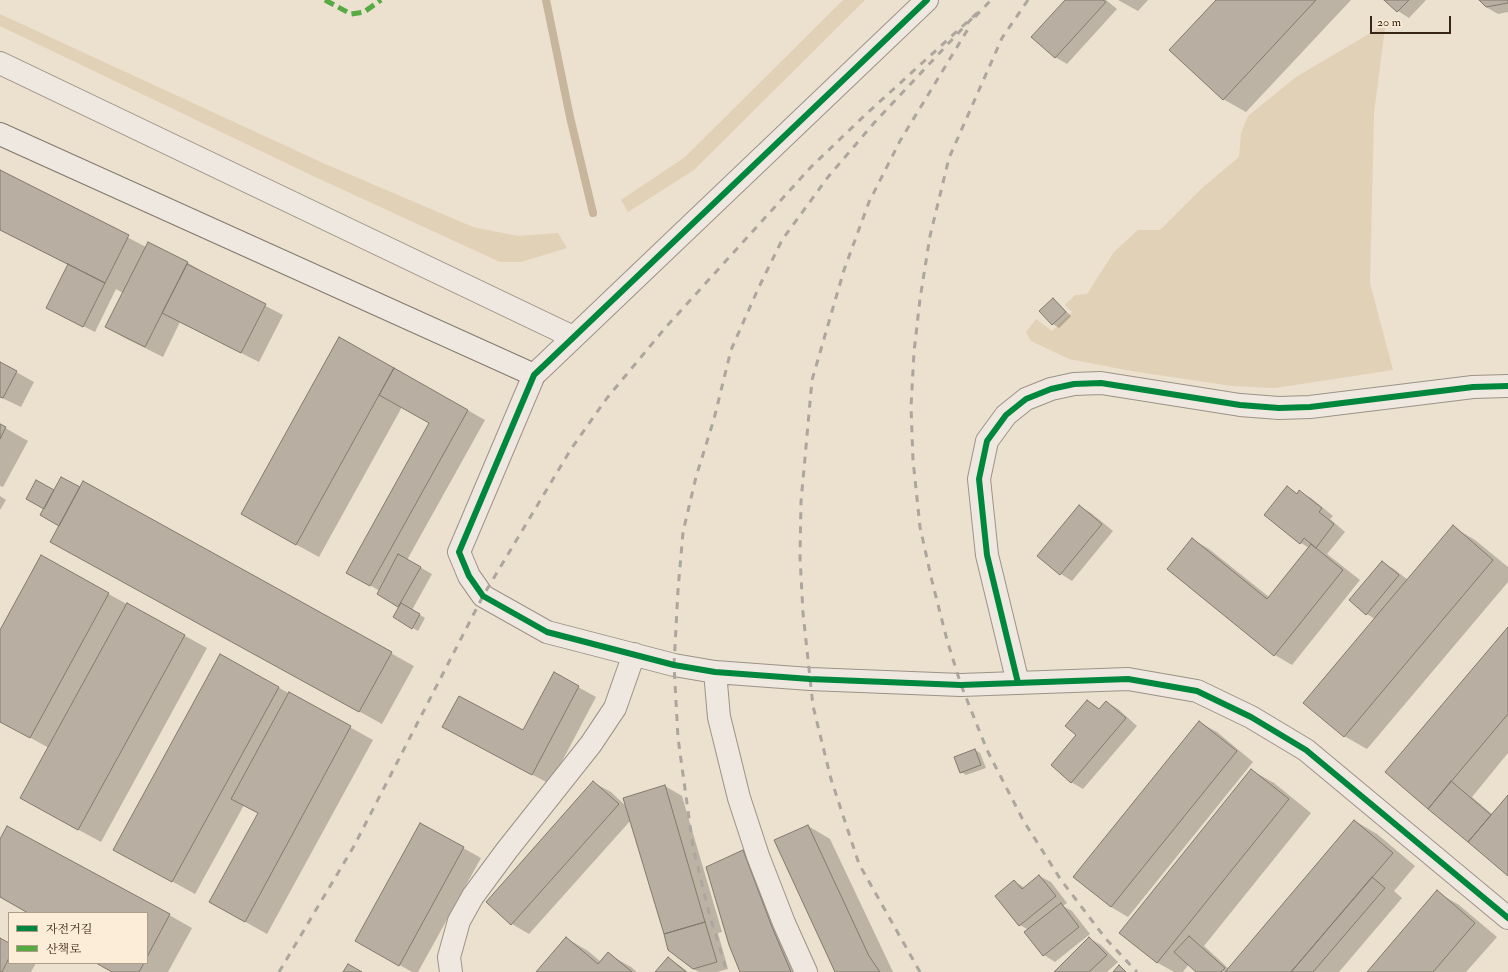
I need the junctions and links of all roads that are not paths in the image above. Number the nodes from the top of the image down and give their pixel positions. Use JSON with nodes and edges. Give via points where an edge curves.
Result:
{"nodes":[{"id":1,"x":927,"y":0,"type":"edge"},
{"id":2,"x":0,"y":62,"type":"edge"},
{"id":3,"x":0,"y":134,"type":"edge"},
{"id":4,"x":573,"y":337,"type":"junction"},
{"id":5,"x":534,"y":375,"type":"junction"},
{"id":6,"x":1508,"y":386,"type":"edge"},
{"id":7,"x":634,"y":654,"type":"junction"},
{"id":8,"x":715,"y":672,"type":"junction"},
{"id":9,"x":1018,"y":683,"type":"junction"},
{"id":10,"x":1508,"y":918,"type":"edge"},
{"id":11,"x":451,"y":972,"type":"edge"},
{"id":12,"x":806,"y":972,"type":"edge"}],
"edges":[{"from":1,"to":4,"type":"street"},
{"from":2,"to":4,"type":"street"},
{"from":3,"to":5,"type":"street"},
{"from":4,"to":5,"type":"street"},
{"from":5,"to":7,"type":"street","via":[[459,552],[469,576],[483,596],[547,632]]},
{"from":6,"to":9,"type":"street","via":[[1473,387],[1310,408],[1240,405],[1101,383],[1074,384],[1051,389],[1026,400],[1006,415],[987,441],[979,479],[987,555]]},
{"from":7,"to":8,"type":"street","via":[[674,665]]},
{"from":7,"to":11,"type":"street","via":[[615,708],[591,744],[473,896],[459,921],[449,958]]},
{"from":8,"to":9,"type":"street","via":[[946,685]]},
{"from":8,"to":12,"type":"street","via":[[719,717],[739,798],[758,856]]},
{"from":9,"to":10,"type":"street","via":[[1128,679],[1197,691],[1244,713],[1306,750]]}]}
